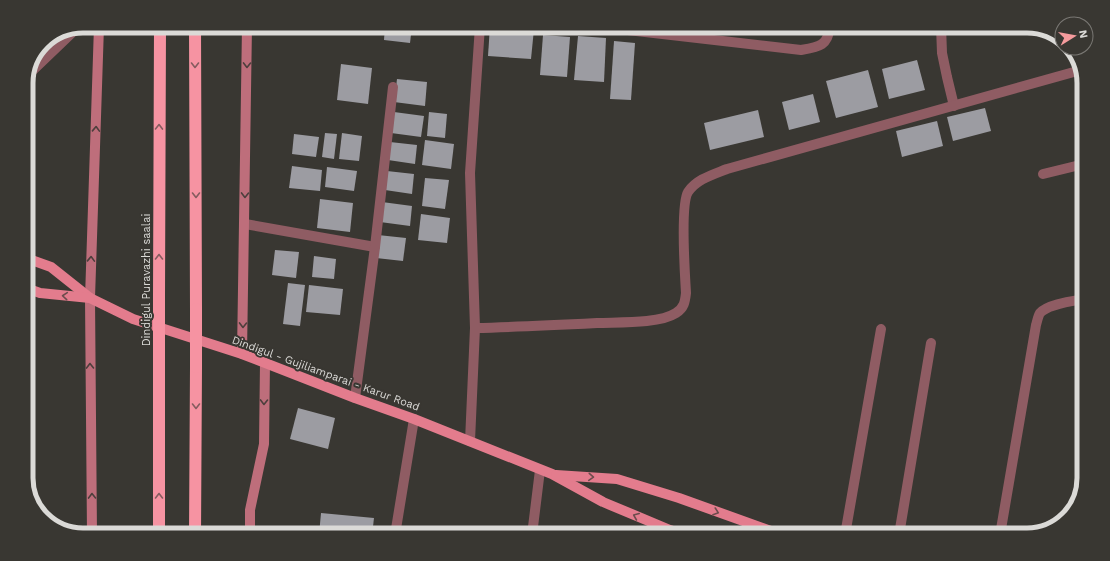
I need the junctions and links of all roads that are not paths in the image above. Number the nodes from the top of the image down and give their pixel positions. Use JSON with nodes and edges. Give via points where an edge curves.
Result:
{"nodes":[{"id":1,"x":100,"y":33,"type":"edge"},
{"id":2,"x":160,"y":33,"type":"edge"},
{"id":3,"x":195,"y":33,"type":"edge"},
{"id":4,"x":247,"y":33,"type":"edge"},
{"id":5,"x":480,"y":33,"type":"edge"},
{"id":6,"x":654,"y":33,"type":"edge"},
{"id":7,"x":829,"y":33,"type":"edge"},
{"id":8,"x":941,"y":33,"type":"edge"},
{"id":9,"x":70,"y":35,"type":"edge"},
{"id":10,"x":36,"y":67,"type":"edge"},
{"id":11,"x":1076,"y":72,"type":"edge"},
{"id":12,"x":393,"y":87,"type":"dead end"},
{"id":13,"x":954,"y":106,"type":"junction"},
{"id":14,"x":1077,"y":166,"type":"edge"},
{"id":15,"x":1043,"y":174,"type":"dead end"},
{"id":16,"x":245,"y":224,"type":"junction"},
{"id":17,"x":375,"y":246,"type":"junction"},
{"id":18,"x":33,"y":261,"type":"edge"},
{"id":19,"x":33,"y":291,"type":"edge"},
{"id":20,"x":90,"y":298,"type":"junction"},
{"id":21,"x":1077,"y":300,"type":"edge"},
{"id":22,"x":475,"y":328,"type":"junction"},
{"id":23,"x":881,"y":328,"type":"dead end"},
{"id":24,"x":931,"y":343,"type":"dead end"},
{"id":25,"x":242,"y":354,"type":"junction"},
{"id":26,"x":265,"y":363,"type":"junction"},
{"id":27,"x":355,"y":398,"type":"junction"},
{"id":28,"x":414,"y":419,"type":"junction"},
{"id":29,"x":470,"y":441,"type":"junction"},
{"id":30,"x":540,"y":470,"type":"junction"},
{"id":31,"x":552,"y":474,"type":"junction"},
{"id":32,"x":92,"y":528,"type":"edge"},
{"id":33,"x":159,"y":528,"type":"edge"},
{"id":34,"x":195,"y":528,"type":"edge"},
{"id":35,"x":250,"y":528,"type":"edge"},
{"id":36,"x":396,"y":528,"type":"edge"},
{"id":37,"x":533,"y":528,"type":"edge"},
{"id":38,"x":659,"y":528,"type":"edge"},
{"id":39,"x":763,"y":528,"type":"edge"},
{"id":40,"x":845,"y":528,"type":"edge"},
{"id":41,"x":900,"y":528,"type":"edge"},
{"id":42,"x":1001,"y":528,"type":"edge"}],
"edges":[{"from":20,"to":1,"type":"street","one_way":true},
{"from":33,"to":2,"type":"highway","name":"Dindigul Puravazhi saalai","one_way":true,"bridge":true},
{"from":3,"to":34,"type":"highway","one_way":true,"bridge":true},
{"from":4,"to":16,"type":"street","one_way":true},
{"from":5,"to":22,"type":"street","via":[[470,173]]},
{"from":6,"to":7,"type":"street","via":[[801,50],[824,44]]},
{"from":8,"to":13,"type":"street","via":[[942,53]]},
{"from":9,"to":10,"type":"street"},
{"from":11,"to":13,"type":"street"},
{"from":12,"to":17,"type":"street"},
{"from":13,"to":22,"type":"street","via":[[727,169],[695,184],[687,194],[684,211],[685,301],[683,307],[675,314],[636,322]]},
{"from":14,"to":15,"type":"street"},
{"from":16,"to":17,"type":"street"},
{"from":16,"to":25,"type":"street","one_way":true},
{"from":17,"to":27,"type":"street"},
{"from":18,"to":20,"type":"main road","name":"Dindigul - Gujiliamparai - Karur Road","via":[[51,267]]},
{"from":20,"to":19,"type":"main road","name":"Dindigul - Gujiliamparai - Karur Road","one_way":true,"via":[[40,294]]},
{"from":20,"to":25,"type":"main road","name":"Dindigul - Gujiliamparai - Karur Road","via":[[133,319]]},
{"from":32,"to":20,"type":"street","one_way":true},
{"from":21,"to":42,"type":"street","via":[[1047,308],[1040,314],[1034,333]]},
{"from":22,"to":29,"type":"street"},
{"from":23,"to":40,"type":"street"},
{"from":24,"to":41,"type":"street"},
{"from":25,"to":26,"type":"main road","name":"Dindigul - Gujiliamparai - Karur Road"},
{"from":26,"to":27,"type":"main road","name":"Dindigul - Gujiliamparai - Karur Road"},
{"from":26,"to":35,"type":"street","one_way":true,"via":[[264,444],[250,510]]},
{"from":27,"to":28,"type":"main road","name":"Dindigul - Gujiliamparai - Karur Road"},
{"from":28,"to":29,"type":"main road","name":"Dindigul - Gujiliamparai - Karur Road"},
{"from":28,"to":36,"type":"street"},
{"from":29,"to":30,"type":"main road","name":"Dindigul - Gujiliamparai - Karur Road"},
{"from":30,"to":31,"type":"main road","name":"Dindigul - Gujiliamparai - Karur Road"},
{"from":30,"to":37,"type":"street"},
{"from":38,"to":31,"type":"main road","name":"Dindigul - Gujiliamparai - Karur Road","one_way":true,"via":[[603,502]]},
{"from":31,"to":39,"type":"main road","name":"Dindigul - Gujiliamparai - Karur Road","one_way":true,"via":[[617,479]]}]}
